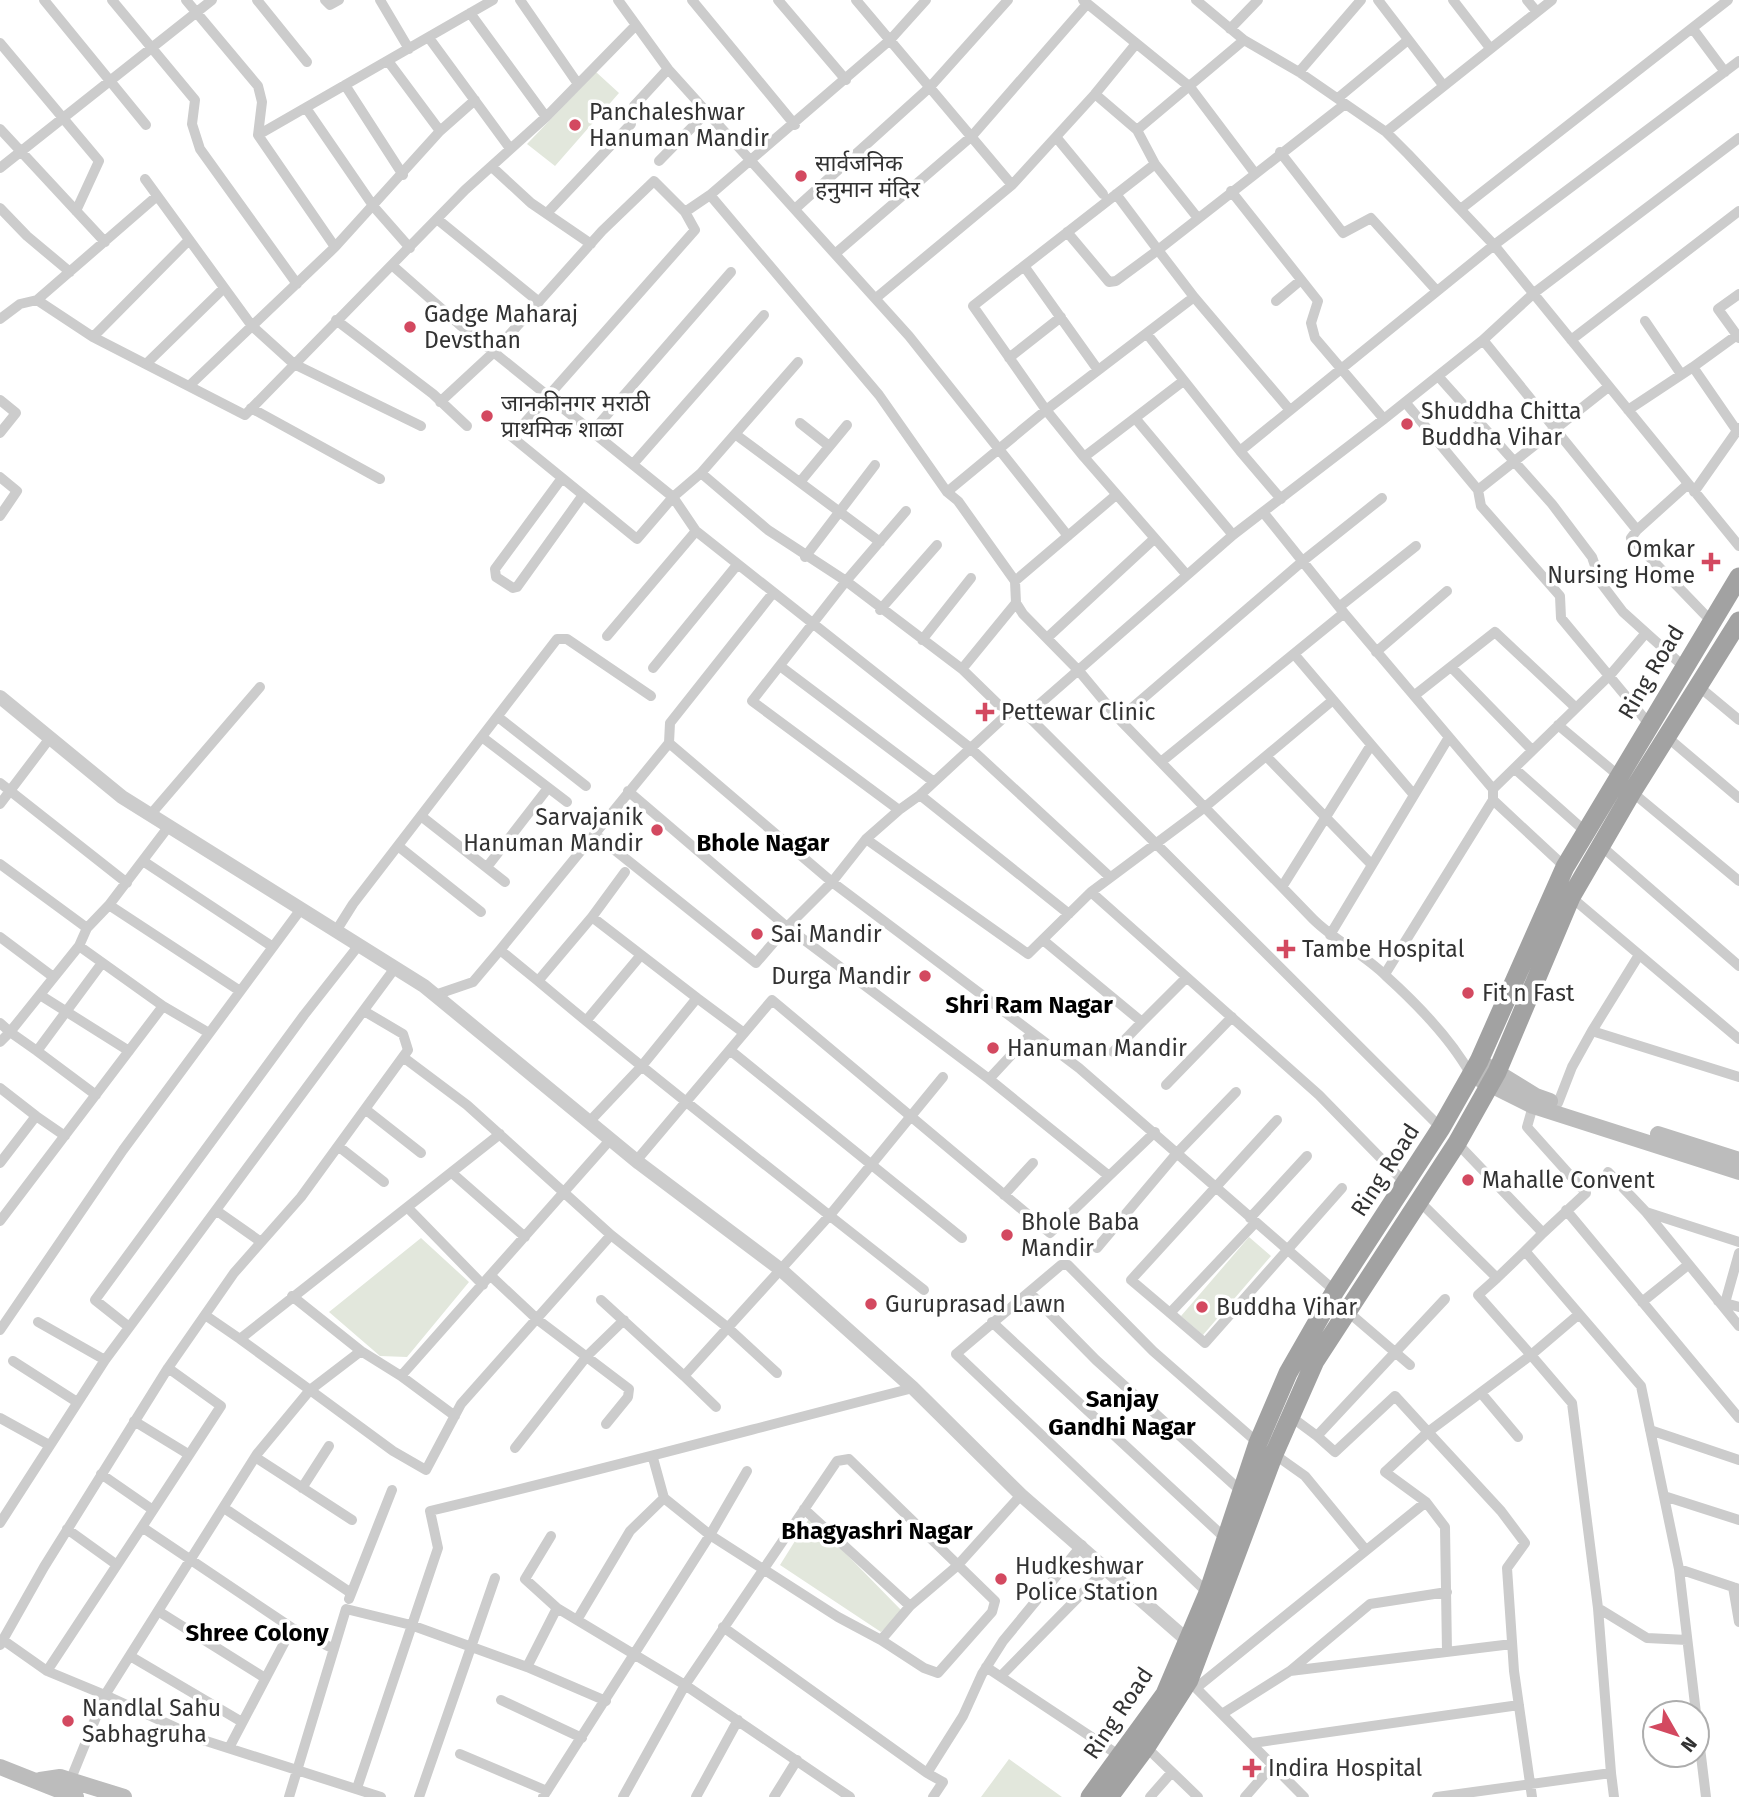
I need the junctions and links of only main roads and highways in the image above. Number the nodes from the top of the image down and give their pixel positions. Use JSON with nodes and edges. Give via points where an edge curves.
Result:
{"nodes":[{"id":1,"x":1739,"y":576,"type":"edge"},
{"id":2,"x":1737,"y":629,"type":"edge"},
{"id":3,"x":1625,"y":784,"type":"junction"},
{"id":4,"x":1593,"y":838,"type":"junction"},
{"id":5,"x":1471,"y":1065,"type":"junction"},
{"id":6,"x":1493,"y":1078,"type":"junction"},
{"id":7,"x":1739,"y":1160,"type":"edge"},
{"id":8,"x":1739,"y":1172,"type":"edge"},
{"id":9,"x":1266,"y":1448,"type":"junction"},
{"id":10,"x":0,"y":1767,"type":"edge"},
{"id":11,"x":71,"y":1790,"type":"edge"},
{"id":12,"x":124,"y":1797,"type":"edge"},
{"id":13,"x":1090,"y":1797,"type":"edge"},
{"id":14,"x":1109,"y":1797,"type":"edge"}],
"edges":[{"from":1,"to":3,"type":"highway","name":"Ring Road","via":[[1649,724]]},
{"from":2,"to":3,"type":"highway","name":"Ring Road","via":[[1667,737]]},
{"from":3,"to":4,"type":"highway","name":"Ring Road"},
{"from":4,"to":5,"type":"highway","name":"Ring Road","via":[[1565,867]]},
{"from":4,"to":6,"type":"highway","name":"Ring Road"},
{"from":5,"to":6,"type":"main road"},
{"from":5,"to":9,"type":"highway","name":"Ring Road","via":[[1441,1128],[1335,1291],[1288,1373]]},
{"from":6,"to":7,"type":"main road"},
{"from":6,"to":8,"type":"main road","via":[[1533,1106]]},
{"from":6,"to":9,"type":"highway","name":"Ring Road","via":[[1457,1143],[1315,1361],[1290,1416]]},
{"from":9,"to":13,"type":"highway","name":"Ring Road","via":[[1242,1492],[1209,1592],[1165,1694]]},
{"from":9,"to":14,"type":"highway","name":"Ring Road","via":[[1192,1684]]},
{"from":10,"to":11,"type":"main road","via":[[40,1780],[60,1777]]},
{"from":11,"to":12,"type":"main road"}]}
